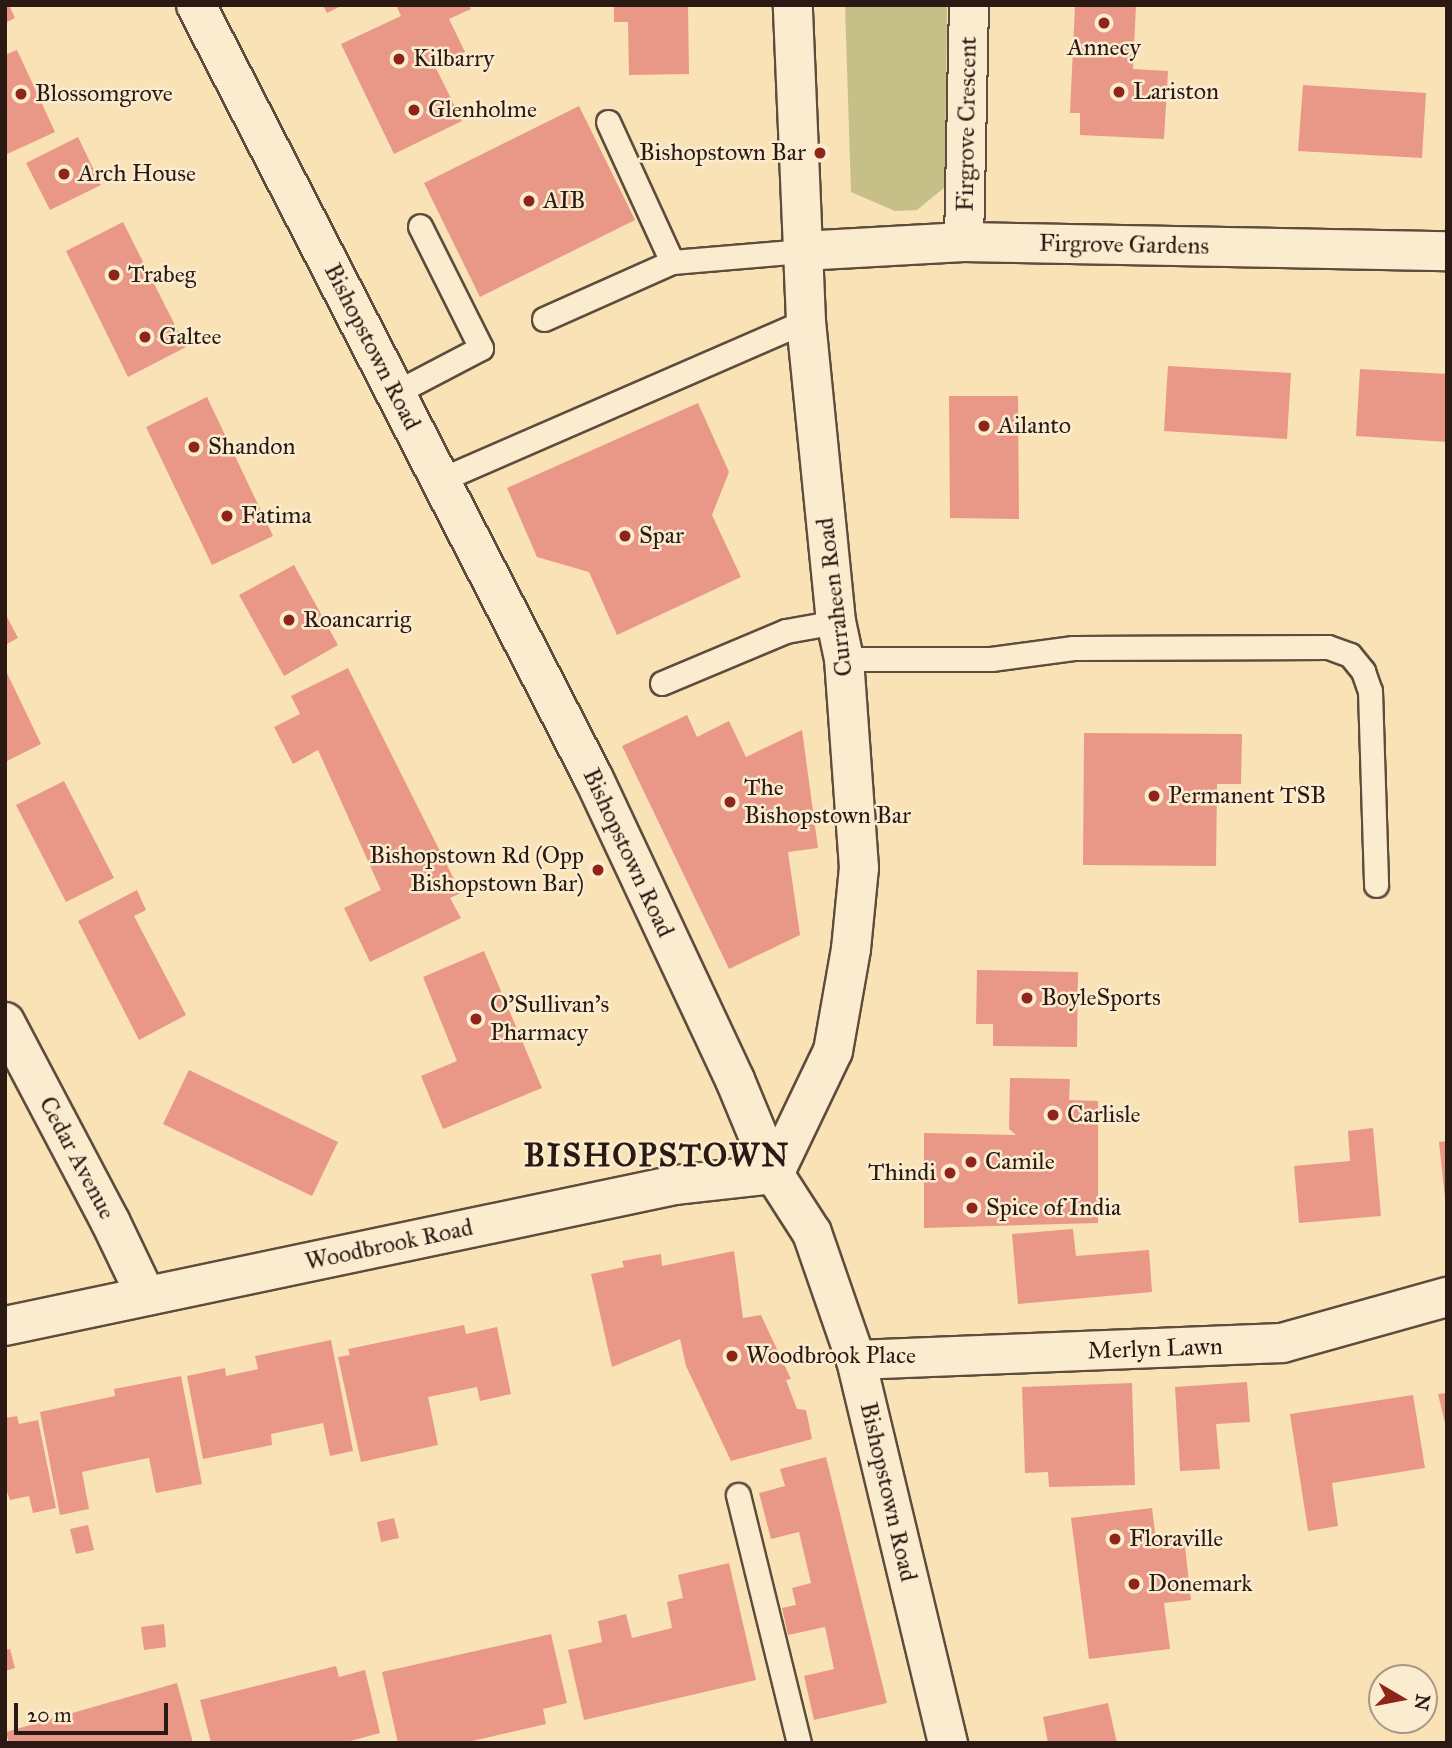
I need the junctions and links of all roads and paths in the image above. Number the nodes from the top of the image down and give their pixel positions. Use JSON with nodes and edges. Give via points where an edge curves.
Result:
{"nodes":[{"id":1,"x":196,"y":5,"type":"edge"},
{"id":2,"x":793,"y":5,"type":"edge"},
{"id":3,"x":969,"y":5,"type":"edge"},
{"id":4,"x":608,"y":122,"type":"dead end"},
{"id":5,"x":420,"y":226,"type":"dead end"},
{"id":6,"x":964,"y":242,"type":"junction"},
{"id":7,"x":802,"y":251,"type":"junction"},
{"id":8,"x":1447,"y":251,"type":"edge"},
{"id":9,"x":672,"y":262,"type":"junction"},
{"id":10,"x":544,"y":319,"type":"dead end"},
{"id":11,"x":806,"y":321,"type":"junction"},
{"id":12,"x":395,"y":393,"type":"junction"},
{"id":13,"x":440,"y":480,"type":"junction"},
{"id":14,"x":836,"y":622,"type":"junction"},
{"id":15,"x":844,"y":659,"type":"junction"},
{"id":16,"x":662,"y":683,"type":"dead end"},
{"id":17,"x":1376,"y":885,"type":"dead end"},
{"id":18,"x":5,"y":1022,"type":"edge"},
{"id":19,"x":774,"y":1174,"type":"junction"},
{"id":20,"x":146,"y":1296,"type":"junction"},
{"id":21,"x":1447,"y":1297,"type":"edge"},
{"id":22,"x":5,"y":1326,"type":"edge"},
{"id":23,"x":856,"y":1360,"type":"junction"},
{"id":24,"x":738,"y":1495,"type":"dead end"},
{"id":25,"x":799,"y":1743,"type":"edge"},
{"id":26,"x":948,"y":1743,"type":"edge"}],
"edges":[{"from":1,"to":12,"type":"street","name":"Bishopstown Road"},
{"from":2,"to":7,"type":"street","name":"Curraheen Road"},
{"from":3,"to":6,"type":"street","name":"Firgrove Crescent"},
{"from":4,"to":9,"type":"lane"},
{"from":5,"to":12,"type":"lane","via":[[481,348]]},
{"from":6,"to":7,"type":"street","name":"Firgrove Gardens"},
{"from":6,"to":8,"type":"street","name":"Firgrove Gardens"},
{"from":7,"to":9,"type":"lane"},
{"from":7,"to":11,"type":"street","name":"Curraheen Road"},
{"from":9,"to":10,"type":"lane"},
{"from":11,"to":13,"type":"lane"},
{"from":11,"to":14,"type":"street","name":"Curraheen Road"},
{"from":12,"to":13,"type":"street","name":"Bishopstown Road"},
{"from":13,"to":19,"type":"street","name":"Bishopstown Road","via":[[594,779]]},
{"from":14,"to":15,"type":"street","name":"Curraheen Road"},
{"from":14,"to":16,"type":"lane","via":[[786,632]]},
{"from":15,"to":17,"type":"lane","via":[[991,659],[1073,648],[1328,647],[1350,655],[1363,671],[1370,691]]},
{"from":15,"to":19,"type":"street","name":"Curraheen Road","via":[[859,868],[851,949],[833,1051]]},
{"from":18,"to":20,"type":"street","name":"Cedar Avenue"},
{"from":19,"to":20,"type":"street","name":"Woodbrook Road","via":[[675,1185]]},
{"from":19,"to":23,"type":"street","name":"Bishopstown Road","via":[[812,1233]]},
{"from":20,"to":22,"type":"street","name":"Woodbrook Road"},
{"from":21,"to":23,"type":"street","name":"Merlyn Lawn","via":[[1282,1343]]},
{"from":23,"to":26,"type":"street","name":"Bishopstown Road"},
{"from":24,"to":25,"type":"lane"}]}
